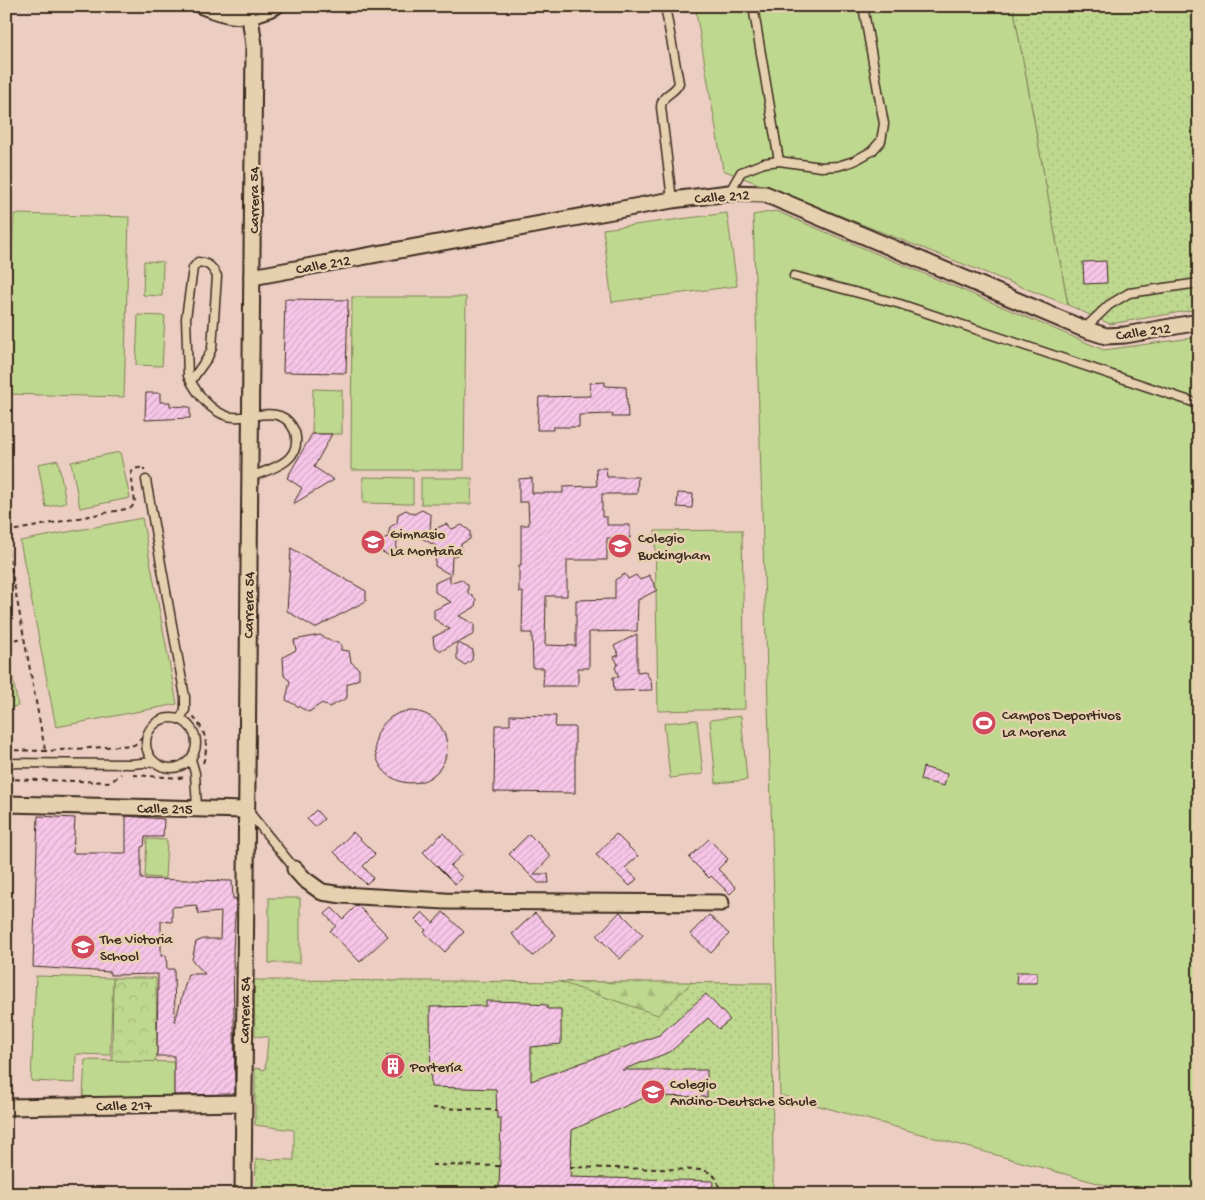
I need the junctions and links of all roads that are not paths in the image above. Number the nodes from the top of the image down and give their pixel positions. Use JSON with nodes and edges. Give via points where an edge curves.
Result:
{"nodes":[{"id":1,"x":202,"y":6,"type":"edge"},
{"id":2,"x":276,"y":6,"type":"edge"},
{"id":3,"x":665,"y":6,"type":"edge"},
{"id":4,"x":754,"y":6,"type":"edge"},
{"id":5,"x":863,"y":6,"type":"edge"},
{"id":6,"x":250,"y":17,"type":"junction"},
{"id":7,"x":779,"y":161,"type":"junction"},
{"id":8,"x":728,"y":193,"type":"junction"},
{"id":9,"x":672,"y":200,"type":"junction"},
{"id":10,"x":794,"y":276,"type":"dead end"},
{"id":11,"x":252,"y":277,"type":"junction"},
{"id":12,"x":1199,"y":284,"type":"edge"},
{"id":13,"x":1199,"y":322,"type":"edge"},
{"id":14,"x":1084,"y":328,"type":"junction"},
{"id":15,"x":191,"y":381,"type":"junction"},
{"id":16,"x":1199,"y":404,"type":"edge"},
{"id":17,"x":250,"y":415,"type":"junction"},
{"id":18,"x":250,"y":477,"type":"junction"},
{"id":19,"x":146,"y":480,"type":"road end"},
{"id":20,"x":180,"y":719,"type":"junction"},
{"id":21,"x":191,"y":760,"type":"junction"},
{"id":22,"x":154,"y":762,"type":"junction"},
{"id":23,"x":6,"y":763,"type":"edge"},
{"id":24,"x":6,"y":804,"type":"edge"},
{"id":25,"x":197,"y":808,"type":"junction"},
{"id":26,"x":246,"y":810,"type":"junction"},
{"id":27,"x":295,"y":869,"type":"joint"},
{"id":28,"x":721,"y":902,"type":"dead end"},
{"id":29,"x":243,"y":1103,"type":"junction"},
{"id":30,"x":6,"y":1107,"type":"edge"},
{"id":31,"x":243,"y":1194,"type":"edge"}],
"edges":[{"from":1,"to":6,"type":"street","via":[[235,17]]},
{"from":2,"to":6,"type":"street"},
{"from":3,"to":9,"type":"lane","via":[[679,83],[676,89],[664,96],[661,107]]},
{"from":4,"to":7,"type":"lane"},
{"from":5,"to":7,"type":"lane","via":[[884,124],[882,141],[872,151],[838,166],[821,168]]},
{"from":6,"to":11,"type":"street","name":"Carrera 54","via":[[254,45]]},
{"from":7,"to":8,"type":"lane","via":[[741,172]]},
{"from":8,"to":9,"type":"street","name":"Calle 212"},
{"from":8,"to":14,"type":"street","name":"Calle 212","via":[[765,194]]},
{"from":9,"to":11,"type":"street","name":"Calle 212"},
{"from":10,"to":16,"type":"lane","via":[[900,304]]},
{"from":11,"to":17,"type":"street","name":"Carrera 54"},
{"from":12,"to":14,"type":"lane","via":[[1129,293],[1109,305]]},
{"from":13,"to":14,"type":"street","name":"Calle 212","via":[[1106,336]]},
{"from":15,"to":15,"type":"lane","via":[[186,318],[191,277],[198,262],[207,263],[217,276],[214,337],[208,357]]},
{"from":15,"to":17,"type":"lane","via":[[199,395],[219,412],[228,416]]},
{"from":17,"to":18,"type":"street","name":"Carrera 54"},
{"from":17,"to":18,"type":"lane","via":[[279,415],[292,425],[297,441],[292,457],[285,463]]},
{"from":18,"to":26,"type":"street","name":"Carrera 54"},
{"from":19,"to":20,"type":"lane","via":[[185,697],[185,710]]},
{"from":20,"to":21,"type":"lane","via":[[192,727],[197,741]]},
{"from":20,"to":22,"type":"lane","via":[[160,720],[147,734],[148,754]]},
{"from":21,"to":22,"type":"lane","via":[[173,768]]},
{"from":21,"to":25,"type":"lane"},
{"from":22,"to":23,"type":"lane"},
{"from":24,"to":25,"type":"street","name":"Calle 215"},
{"from":25,"to":26,"type":"street","name":"Calle 215"},
{"from":26,"to":27,"type":"lane"},
{"from":26,"to":29,"type":"street","name":"Carrera 54"},
{"from":27,"to":28,"type":"street","via":[[322,892],[342,895],[445,901]]},
{"from":29,"to":30,"type":"street","name":"Calle 217"},
{"from":29,"to":31,"type":"street","name":"Carrera 54"}]}
